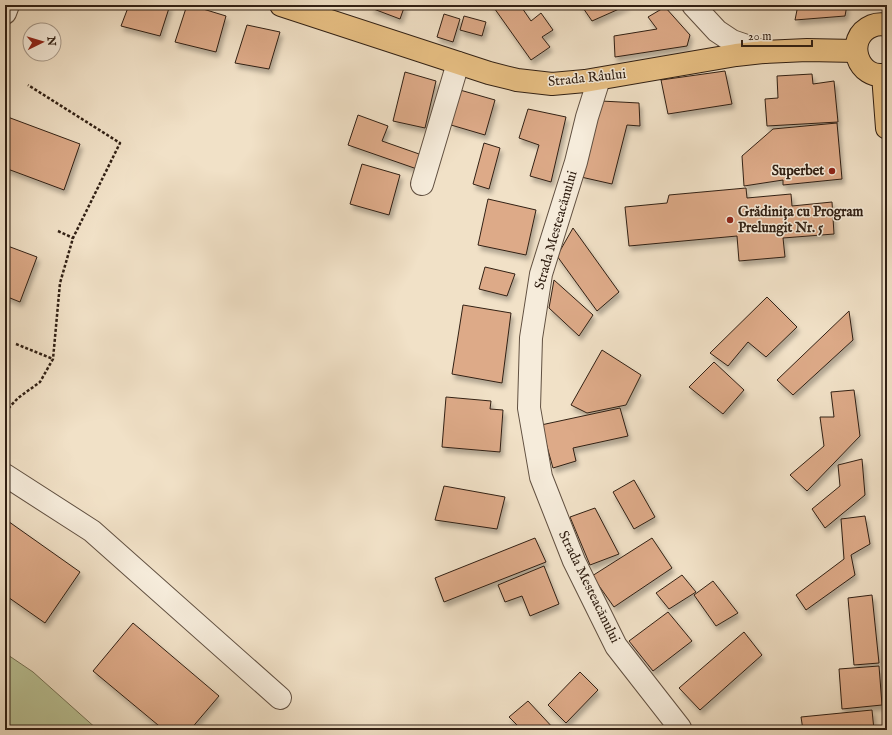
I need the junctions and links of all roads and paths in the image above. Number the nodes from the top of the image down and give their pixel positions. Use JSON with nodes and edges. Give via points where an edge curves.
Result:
{"nodes":[{"id":1,"x":8,"y":5,"type":"edge"},
{"id":2,"x":281,"y":5,"type":"edge"},
{"id":3,"x":693,"y":5,"type":"edge"},
{"id":4,"x":5,"y":13,"type":"edge"},
{"id":5,"x":887,"y":25,"type":"edge"},
{"id":6,"x":856,"y":51,"type":"junction"},
{"id":7,"x":764,"y":52,"type":"junction"},
{"id":8,"x":458,"y":63,"type":"junction"},
{"id":9,"x":885,"y":74,"type":"edge"},
{"id":10,"x":599,"y":79,"type":"junction"},
{"id":11,"x":28,"y":85,"type":"dead end"},
{"id":12,"x":887,"y":128,"type":"edge"},
{"id":13,"x":422,"y":184,"type":"dead end"},
{"id":14,"x":58,"y":231,"type":"dead end"},
{"id":15,"x":73,"y":238,"type":"junction"},
{"id":16,"x":16,"y":344,"type":"dead end"},
{"id":17,"x":53,"y":359,"type":"junction"},
{"id":18,"x":5,"y":412,"type":"edge"},
{"id":19,"x":5,"y":475,"type":"edge"},
{"id":20,"x":280,"y":698,"type":"dead end"},
{"id":21,"x":680,"y":728,"type":"dead end"}],
"edges":[{"from":1,"to":4,"type":"street"},
{"from":2,"to":8,"type":"main road","name":"Strada Râului"},
{"from":3,"to":7,"type":"street","via":[[717,31],[732,41]]},
{"from":5,"to":6,"type":"main road","via":[[867,28],[860,34]]},
{"from":6,"to":7,"type":"main road","name":"Strada Râului"},
{"from":6,"to":9,"type":"main road","via":[[858,60],[865,69],[873,74]]},
{"from":7,"to":10,"type":"main road","name":"Strada Râului","via":[[736,54]]},
{"from":8,"to":10,"type":"main road","name":"Strada Râului","via":[[517,80],[552,84]]},
{"from":8,"to":13,"type":"street"},
{"from":9,"to":12,"type":"main road"},
{"from":10,"to":21,"type":"street","name":"Strada Mesteacănului","via":[[541,274],[531,338],[529,408],[541,477],[574,561],[616,646]]},
{"from":11,"to":15,"type":"path","via":[[120,143]]},
{"from":14,"to":15,"type":"path"},
{"from":15,"to":17,"type":"path","via":[[60,283]]},
{"from":16,"to":17,"type":"path"},
{"from":17,"to":18,"type":"path","via":[[40,382],[18,398]]},
{"from":19,"to":20,"type":"street","via":[[92,531]]}]}
